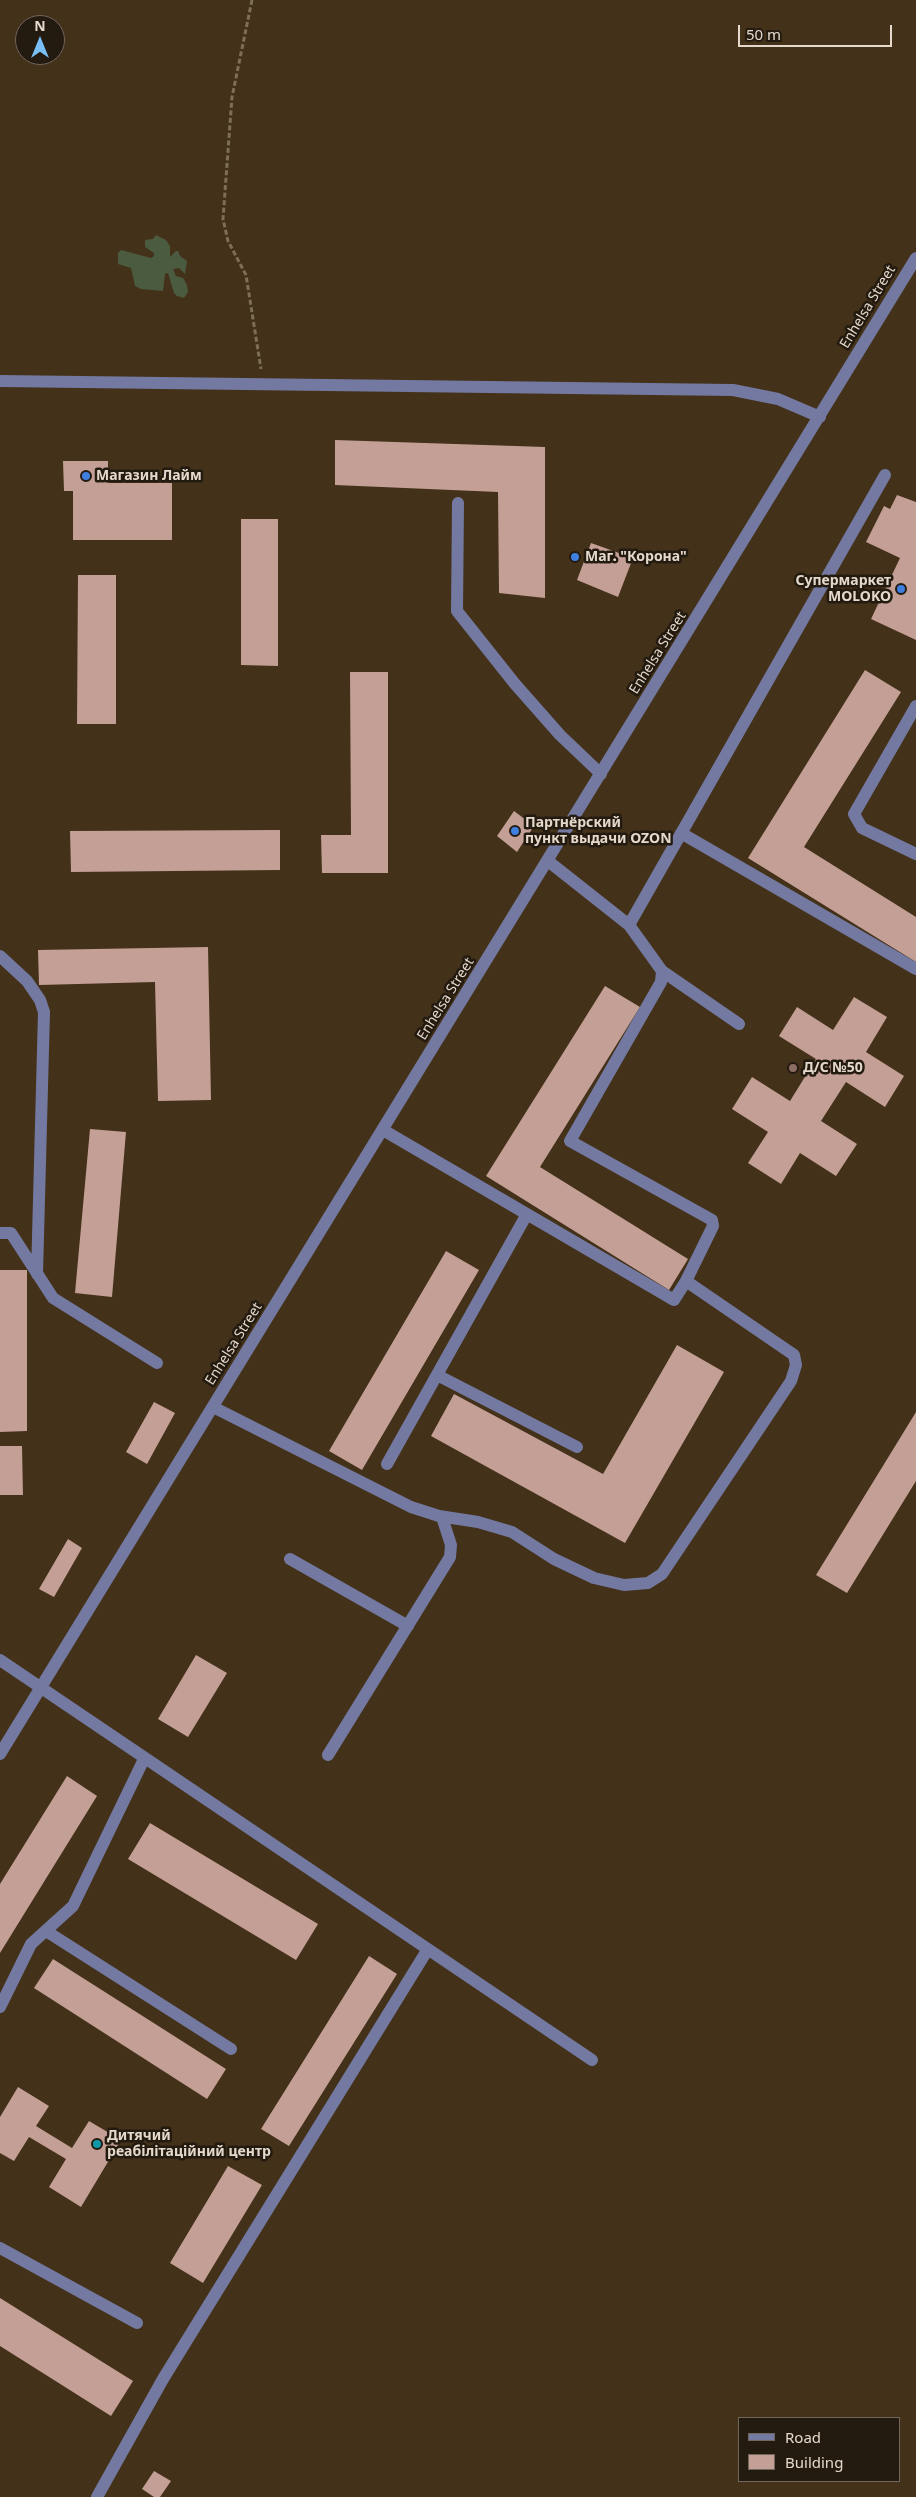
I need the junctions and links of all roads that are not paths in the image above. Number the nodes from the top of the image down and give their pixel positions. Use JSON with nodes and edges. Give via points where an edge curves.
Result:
{"nodes":[{"id":1,"x":916,"y":258,"type":"edge"},
{"id":2,"x":0,"y":381,"type":"edge"},
{"id":3,"x":820,"y":417,"type":"junction"},
{"id":4,"x":885,"y":475,"type":"dead end"},
{"id":5,"x":458,"y":503,"type":"dead end"},
{"id":6,"x":916,"y":706,"type":"edge"},
{"id":7,"x":601,"y":774,"type":"junction"},
{"id":8,"x":682,"y":833,"type":"junction"},
{"id":9,"x":916,"y":854,"type":"edge"},
{"id":10,"x":548,"y":861,"type":"junction"},
{"id":11,"x":629,"y":925,"type":"junction"},
{"id":12,"x":0,"y":956,"type":"edge"},
{"id":13,"x":916,"y":969,"type":"edge"},
{"id":14,"x":662,"y":971,"type":"junction"},
{"id":15,"x":739,"y":1024,"type":"dead end"},
{"id":16,"x":383,"y":1130,"type":"junction"},
{"id":17,"x":527,"y":1214,"type":"junction"},
{"id":18,"x":0,"y":1233,"type":"edge"},
{"id":19,"x":37,"y":1274,"type":"junction"},
{"id":20,"x":686,"y":1282,"type":"junction"},
{"id":21,"x":157,"y":1363,"type":"dead end"},
{"id":22,"x":437,"y":1375,"type":"junction"},
{"id":23,"x":213,"y":1407,"type":"junction"},
{"id":24,"x":577,"y":1447,"type":"dead end"},
{"id":25,"x":387,"y":1464,"type":"dead end"},
{"id":26,"x":442,"y":1516,"type":"junction"},
{"id":27,"x":290,"y":1558,"type":"dead end"},
{"id":28,"x":408,"y":1626,"type":"junction"},
{"id":29,"x":0,"y":1660,"type":"edge"},
{"id":30,"x":40,"y":1689,"type":"junction"},
{"id":31,"x":0,"y":1754,"type":"edge"},
{"id":32,"x":328,"y":1755,"type":"dead end"},
{"id":33,"x":144,"y":1759,"type":"junction"},
{"id":34,"x":46,"y":1931,"type":"junction"},
{"id":35,"x":428,"y":1949,"type":"junction"},
{"id":36,"x":0,"y":2007,"type":"edge"},
{"id":37,"x":231,"y":2049,"type":"dead end"},
{"id":38,"x":592,"y":2060,"type":"dead end"},
{"id":39,"x":0,"y":2248,"type":"edge"},
{"id":40,"x":137,"y":2323,"type":"dead end"},
{"id":41,"x":97,"y":2497,"type":"edge"}],
"edges":[{"from":1,"to":3,"type":"street","name":"Enhelsa Street"},
{"from":2,"to":3,"type":"street","via":[[733,390],[778,399]]},
{"from":3,"to":7,"type":"street","name":"Enhelsa Street"},
{"from":4,"to":8,"type":"street"},
{"from":5,"to":7,"type":"street","via":[[457,611],[515,684]]},
{"from":6,"to":9,"type":"street","via":[[854,814],[862,828]]},
{"from":7,"to":10,"type":"street","name":"Enhelsa Street"},
{"from":8,"to":11,"type":"street"},
{"from":8,"to":13,"type":"street"},
{"from":10,"to":11,"type":"street"},
{"from":10,"to":16,"type":"street","name":"Enhelsa Street"},
{"from":11,"to":14,"type":"street"},
{"from":12,"to":19,"type":"street","via":[[27,981],[44,1012]]},
{"from":14,"to":15,"type":"street"},
{"from":14,"to":20,"type":"street","via":[[661,982],[570,1141],[712,1220],[713,1226]]},
{"from":16,"to":17,"type":"street"},
{"from":16,"to":23,"type":"street","name":"Enhelsa Street"},
{"from":17,"to":20,"type":"street","via":[[674,1300]]},
{"from":17,"to":22,"type":"street"},
{"from":18,"to":19,"type":"street","via":[[11,1233]]},
{"from":19,"to":21,"type":"street","via":[[53,1298]]},
{"from":20,"to":26,"type":"street","via":[[794,1355],[796,1365],[791,1381],[662,1574],[648,1583],[624,1585],[594,1578],[554,1559],[512,1532]]},
{"from":22,"to":24,"type":"street"},
{"from":22,"to":25,"type":"street"},
{"from":23,"to":26,"type":"street","via":[[411,1507]]},
{"from":23,"to":30,"type":"street","name":"Enhelsa Street"},
{"from":26,"to":28,"type":"street","via":[[451,1544],[450,1557]]},
{"from":27,"to":28,"type":"street"},
{"from":28,"to":32,"type":"street"},
{"from":29,"to":30,"type":"street"},
{"from":30,"to":31,"type":"street","name":"Enhelsa Street"},
{"from":30,"to":33,"type":"street"},
{"from":33,"to":34,"type":"street","via":[[73,1906]]},
{"from":33,"to":35,"type":"street"},
{"from":34,"to":36,"type":"street","via":[[31,1944]]},
{"from":34,"to":37,"type":"street"},
{"from":35,"to":38,"type":"street"},
{"from":35,"to":41,"type":"street","via":[[163,2379]]},
{"from":39,"to":40,"type":"street"}]}
